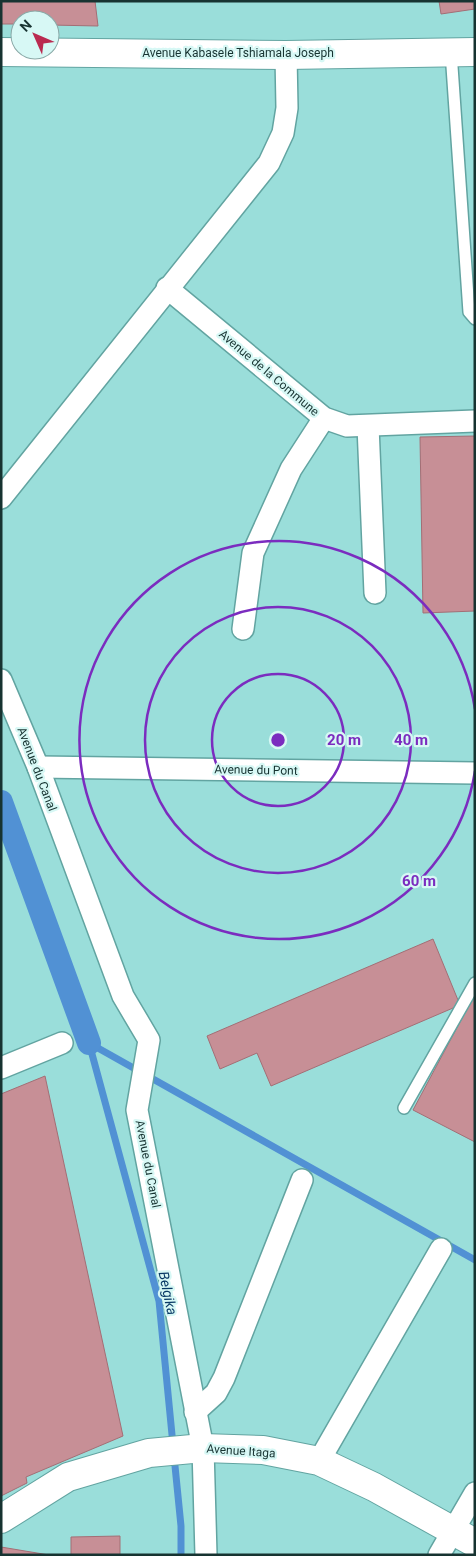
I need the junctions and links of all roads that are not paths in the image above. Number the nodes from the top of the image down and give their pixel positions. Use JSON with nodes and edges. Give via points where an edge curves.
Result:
{"nodes":[{"id":1,"x":1,"y":52,"type":"edge"},
{"id":2,"x":463,"y":52,"type":"edge"},
{"id":3,"x":286,"y":54,"type":"junction"},
{"id":4,"x":167,"y":288,"type":"junction"},
{"id":5,"x":475,"y":319,"type":"edge"},
{"id":6,"x":324,"y":418,"type":"junction"},
{"id":7,"x":475,"y":421,"type":"edge"},
{"id":8,"x":368,"y":426,"type":"junction"},
{"id":9,"x":1,"y":498,"type":"edge"},
{"id":10,"x":375,"y":593,"type":"dead end"},
{"id":11,"x":243,"y":629,"type":"dead end"},
{"id":12,"x":1,"y":680,"type":"edge"},
{"id":13,"x":38,"y":767,"type":"junction"},
{"id":14,"x":475,"y":772,"type":"edge"},
{"id":15,"x":475,"y":983,"type":"edge"},
{"id":16,"x":62,"y":1042,"type":"dead end"},
{"id":17,"x":1,"y":1068,"type":"edge"},
{"id":18,"x":404,"y":1108,"type":"dead end"},
{"id":19,"x":302,"y":1180,"type":"dead end"},
{"id":20,"x":441,"y":1249,"type":"dead end"},
{"id":21,"x":195,"y":1412,"type":"junction"},
{"id":22,"x":196,"y":1449,"type":"junction"},
{"id":23,"x":319,"y":1461,"type":"junction"},
{"id":24,"x":475,"y":1493,"type":"edge"},
{"id":25,"x":1,"y":1519,"type":"edge"},
{"id":26,"x":464,"y":1537,"type":"edge"},
{"id":27,"x":206,"y":1555,"type":"edge"},
{"id":28,"x":439,"y":1555,"type":"edge"}],
"edges":[{"from":1,"to":3,"type":"street","name":"Avenue Kabasele Tshiamala Joseph"},
{"from":2,"to":3,"type":"street","name":"Avenue Kabasele Tshiamala Joseph"},
{"from":2,"to":5,"type":"lane","via":[[469,312]]},
{"from":3,"to":4,"type":"street","via":[[287,108],[283,133],[269,162]]},
{"from":4,"to":6,"type":"street","name":"Avenue de la Commune"},
{"from":4,"to":9,"type":"street"},
{"from":6,"to":8,"type":"street","name":"Avenue de la Commune","via":[[347,426]]},
{"from":6,"to":11,"type":"street","via":[[291,469],[253,553]]},
{"from":7,"to":8,"type":"street","name":"Avenue de la Commune"},
{"from":8,"to":10,"type":"street"},
{"from":12,"to":13,"type":"street","name":"Avenue du Canal"},
{"from":13,"to":14,"type":"street","name":"Avenue du Pont"},
{"from":13,"to":21,"type":"street","name":"Avenue du Canal","via":[[122,996],[149,1040],[137,1110]]},
{"from":15,"to":18,"type":"lane"},
{"from":16,"to":17,"type":"street"},
{"from":19,"to":21,"type":"street","via":[[224,1378],[216,1393]]},
{"from":20,"to":23,"type":"street"},
{"from":21,"to":22,"type":"street","name":"Avenue du Canal"},
{"from":22,"to":23,"type":"street","name":"Avenue Itaga","via":[[263,1450]]},
{"from":22,"to":25,"type":"street","name":"Avenue Itaga","via":[[149,1453],[68,1477]]},
{"from":22,"to":27,"type":"street","name":"Avenue du Canal"},
{"from":23,"to":26,"type":"street","name":"Avenue Itaga","via":[[374,1486]]},
{"from":24,"to":26,"type":"street"},
{"from":26,"to":28,"type":"street"}]}
